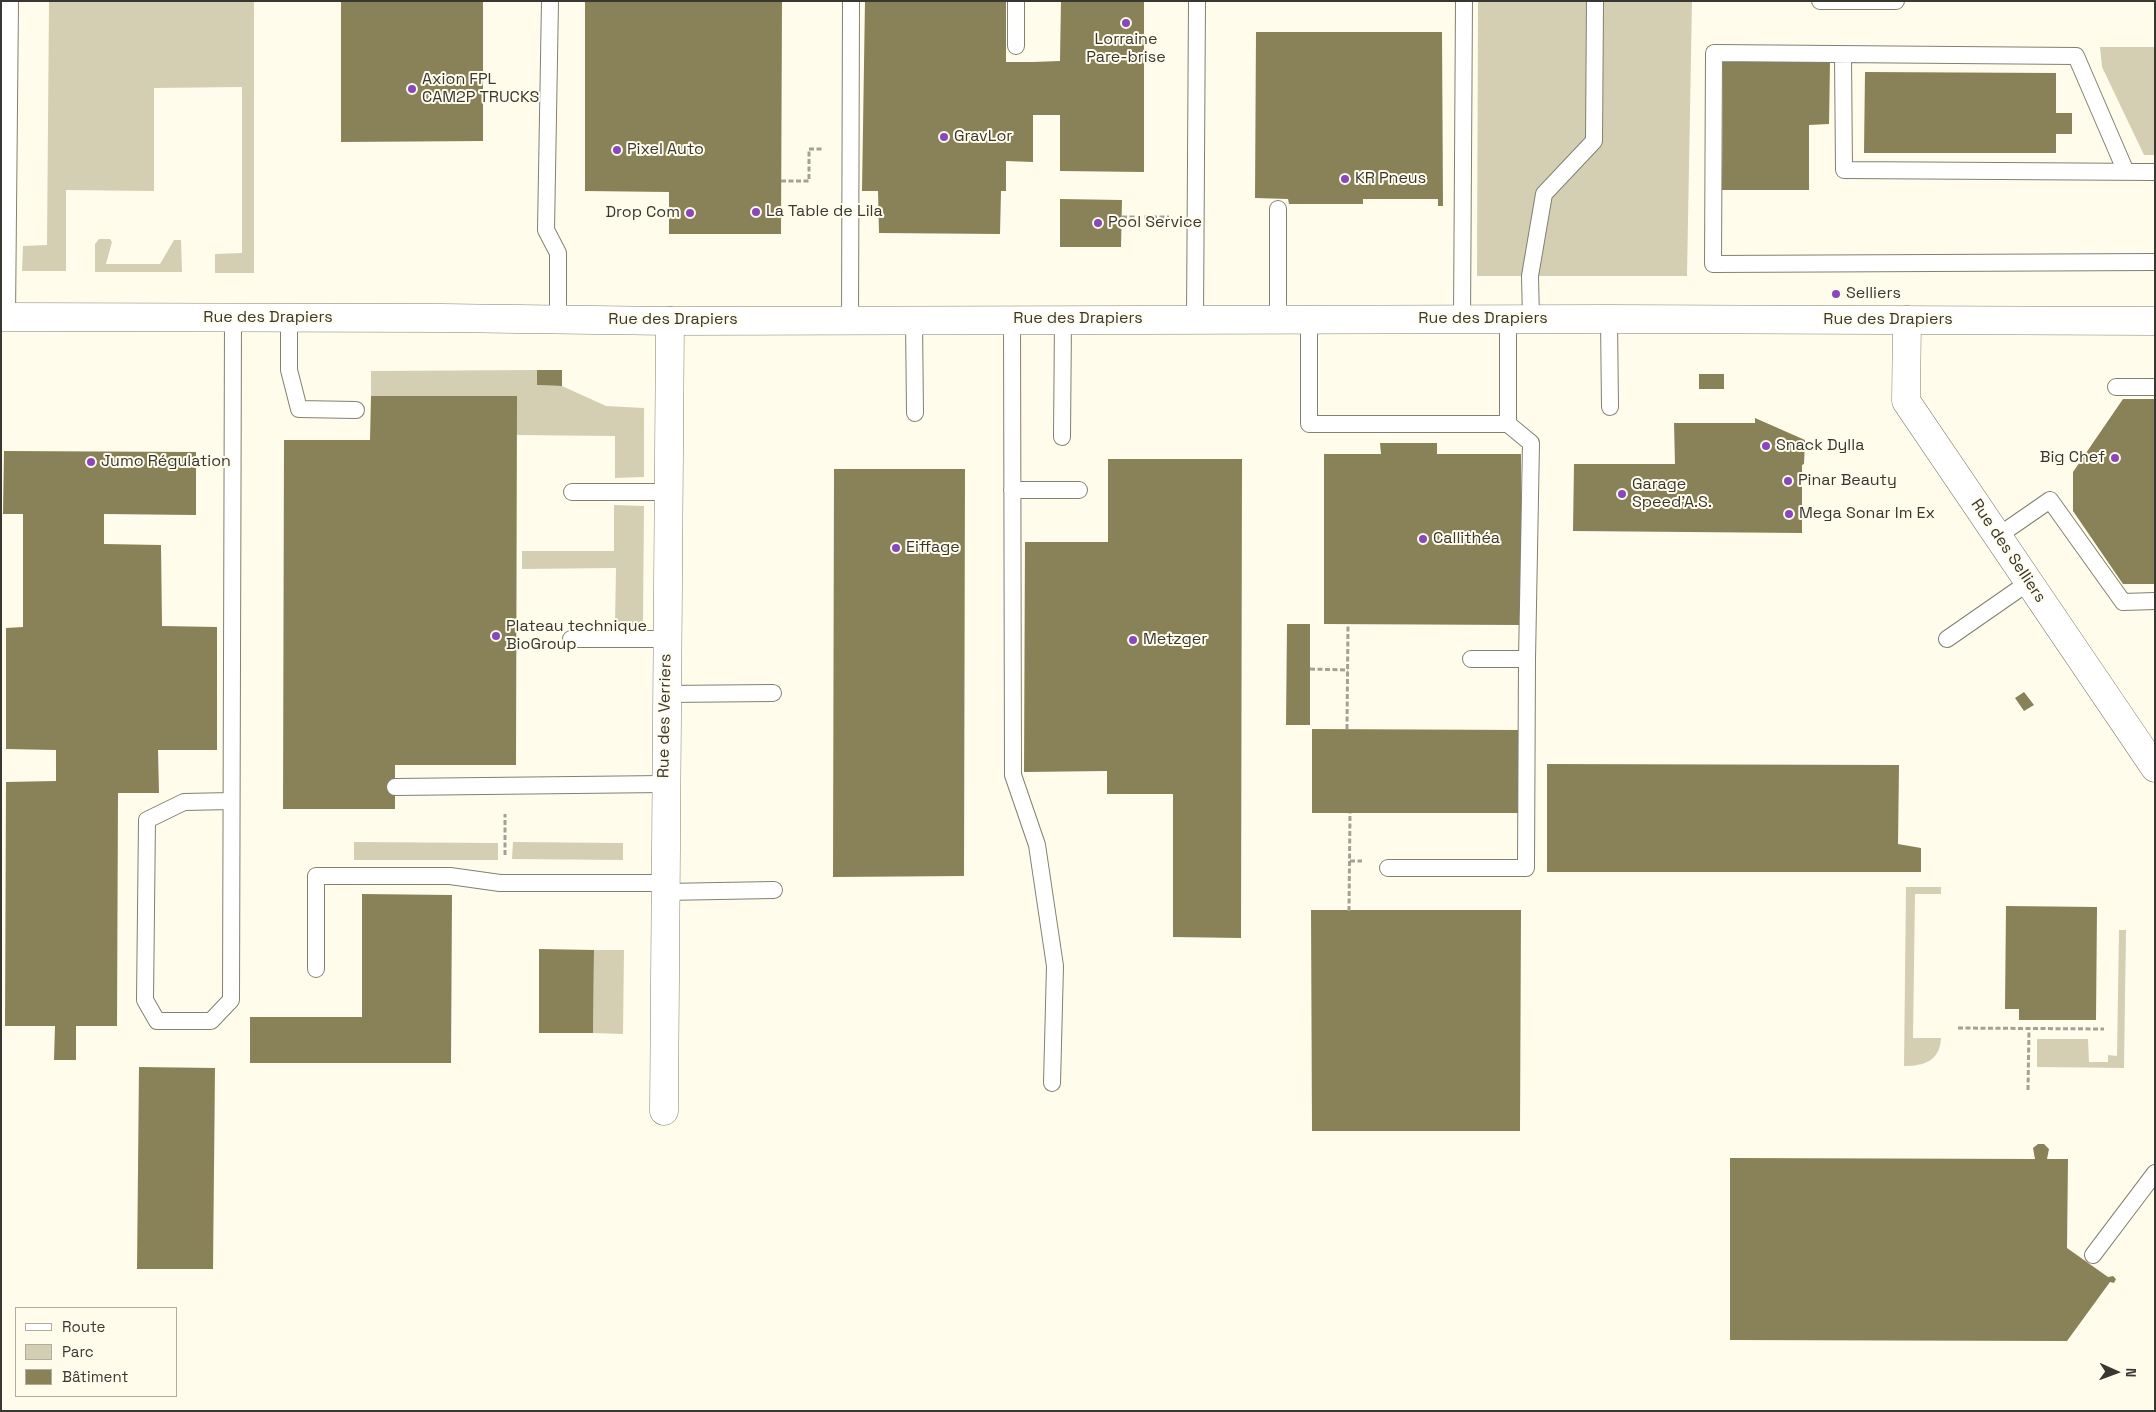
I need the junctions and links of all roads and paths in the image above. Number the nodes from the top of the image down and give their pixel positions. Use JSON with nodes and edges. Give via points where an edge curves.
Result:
{"nodes":[{"id":1,"x":10,"y":1,"type":"edge"},
{"id":2,"x":550,"y":1,"type":"edge"},
{"id":3,"x":851,"y":1,"type":"edge"},
{"id":4,"x":1016,"y":1,"type":"edge"},
{"id":5,"x":1197,"y":1,"type":"edge"},
{"id":6,"x":1464,"y":1,"type":"edge"},
{"id":7,"x":1595,"y":1,"type":"edge"},
{"id":8,"x":1820,"y":1,"type":"edge"},
{"id":9,"x":1896,"y":1,"type":"edge"},
{"id":10,"x":1016,"y":46,"type":"dead end"},
{"id":11,"x":1843,"y":55,"type":"junction"},
{"id":12,"x":851,"y":149,"type":"junction"},
{"id":13,"x":2126,"y":172,"type":"junction"},
{"id":14,"x":2155,"y":172,"type":"edge"},
{"id":15,"x":781,"y":181,"type":"dead end"},
{"id":16,"x":5,"y":195,"type":"edge"},
{"id":17,"x":1278,"y":209,"type":"dead end"},
{"id":18,"x":1196,"y":216,"type":"junction"},
{"id":19,"x":1122,"y":217,"type":"dead end"},
{"id":20,"x":2155,"y":262,"type":"edge"},
{"id":21,"x":4,"y":317,"type":"edge"},
{"id":22,"x":233,"y":318,"type":"junction"},
{"id":23,"x":289,"y":318,"type":"junction"},
{"id":24,"x":1012,"y":319,"type":"junction"},
{"id":25,"x":1063,"y":319,"type":"junction"},
{"id":26,"x":1195,"y":319,"type":"junction"},
{"id":27,"x":1278,"y":319,"type":"junction"},
{"id":28,"x":1462,"y":319,"type":"junction"},
{"id":29,"x":1519,"y":319,"type":"junction"},
{"id":30,"x":1609,"y":319,"type":"junction"},
{"id":31,"x":558,"y":320,"type":"junction"},
{"id":32,"x":914,"y":320,"type":"junction"},
{"id":33,"x":1309,"y":320,"type":"junction"},
{"id":34,"x":1907,"y":320,"type":"junction"},
{"id":35,"x":670,"y":321,"type":"junction"},
{"id":36,"x":850,"y":321,"type":"junction"},
{"id":37,"x":2155,"y":321,"type":"edge"},
{"id":38,"x":2116,"y":387,"type":"dead end"},
{"id":39,"x":2155,"y":387,"type":"edge"},
{"id":40,"x":1610,"y":407,"type":"dead end"},
{"id":41,"x":356,"y":410,"type":"dead end"},
{"id":42,"x":915,"y":413,"type":"dead end"},
{"id":43,"x":1508,"y":424,"type":"junction"},
{"id":44,"x":1062,"y":437,"type":"dead end"},
{"id":45,"x":1012,"y":490,"type":"junction"},
{"id":46,"x":1079,"y":490,"type":"dead end"},
{"id":47,"x":572,"y":492,"type":"dead end"},
{"id":48,"x":668,"y":492,"type":"junction"},
{"id":49,"x":1998,"y":536,"type":"junction"},
{"id":50,"x":2029,"y":582,"type":"junction"},
{"id":51,"x":2155,"y":601,"type":"edge"},
{"id":52,"x":1348,"y":624,"type":"dead end"},
{"id":53,"x":571,"y":639,"type":"dead end"},
{"id":54,"x":666,"y":639,"type":"junction"},
{"id":55,"x":1947,"y":639,"type":"dead end"},
{"id":56,"x":1471,"y":659,"type":"dead end"},
{"id":57,"x":1528,"y":659,"type":"junction"},
{"id":58,"x":1310,"y":669,"type":"dead end"},
{"id":59,"x":1348,"y":670,"type":"junction"},
{"id":60,"x":774,"y":693,"type":"dead end"},
{"id":61,"x":666,"y":694,"type":"junction"},
{"id":62,"x":1347,"y":729,"type":"dead end"},
{"id":63,"x":2155,"y":768,"type":"edge"},
{"id":64,"x":664,"y":784,"type":"junction"},
{"id":65,"x":505,"y":786,"type":"junction"},
{"id":66,"x":395,"y":787,"type":"dead end"},
{"id":67,"x":232,"y":801,"type":"junction"},
{"id":68,"x":1350,"y":813,"type":"dead end"},
{"id":69,"x":1388,"y":868,"type":"dead end"},
{"id":70,"x":504,"y":883,"type":"junction"},
{"id":71,"x":664,"y":888,"type":"junction"},
{"id":72,"x":774,"y":890,"type":"dead end"},
{"id":73,"x":1349,"y":910,"type":"dead end"},
{"id":74,"x":316,"y":970,"type":"dead end"},
{"id":75,"x":1958,"y":1028,"type":"dead end"},
{"id":76,"x":2029,"y":1029,"type":"junction"},
{"id":77,"x":2104,"y":1030,"type":"dead end"},
{"id":78,"x":1052,"y":1083,"type":"dead end"},
{"id":79,"x":2028,"y":1090,"type":"dead end"},
{"id":80,"x":664,"y":1111,"type":"dead end"},
{"id":81,"x":2155,"y":1173,"type":"edge"},
{"id":82,"x":2092,"y":1255,"type":"dead end"}],
"edges":[{"from":1,"to":16,"type":"lane"},
{"from":2,"to":31,"type":"lane","via":[[546,230],[558,253]]},
{"from":3,"to":12,"type":"lane"},
{"from":4,"to":10,"type":"lane"},
{"from":5,"to":18,"type":"lane"},
{"from":6,"to":28,"type":"lane"},
{"from":7,"to":29,"type":"lane","via":[[1594,141],[1544,194]]},
{"from":8,"to":9,"type":"lane"},
{"from":11,"to":13,"type":"lane","via":[[2076,56]]},
{"from":11,"to":13,"type":"lane","via":[[1844,170]]},
{"from":11,"to":20,"type":"lane","via":[[1714,53],[1713,264]]},
{"from":12,"to":15,"type":"path","via":[[809,149],[809,181]]},
{"from":12,"to":36,"type":"lane"},
{"from":13,"to":14,"type":"lane"},
{"from":16,"to":21,"type":"lane"},
{"from":17,"to":27,"type":"lane"},
{"from":18,"to":19,"type":"path"},
{"from":18,"to":26,"type":"lane"},
{"from":21,"to":22,"type":"street","name":"Rue des Drapiers"},
{"from":22,"to":23,"type":"street","name":"Rue des Drapiers"},
{"from":22,"to":67,"type":"lane"},
{"from":23,"to":31,"type":"street","name":"Rue des Drapiers"},
{"from":23,"to":41,"type":"lane","via":[[289,370],[299,409]]},
{"from":24,"to":25,"type":"street","name":"Rue des Drapiers"},
{"from":24,"to":32,"type":"street","name":"Rue des Drapiers"},
{"from":24,"to":45,"type":"lane"},
{"from":25,"to":26,"type":"street","name":"Rue des Drapiers"},
{"from":25,"to":44,"type":"lane"},
{"from":26,"to":27,"type":"street","name":"Rue des Drapiers"},
{"from":27,"to":33,"type":"street","name":"Rue des Drapiers"},
{"from":28,"to":29,"type":"street","name":"Rue des Drapiers"},
{"from":28,"to":33,"type":"street","name":"Rue des Drapiers"},
{"from":29,"to":30,"type":"street","name":"Rue des Drapiers"},
{"from":29,"to":43,"type":"lane"},
{"from":30,"to":34,"type":"street","name":"Rue des Drapiers"},
{"from":30,"to":40,"type":"lane"},
{"from":31,"to":35,"type":"street","name":"Rue des Drapiers"},
{"from":32,"to":36,"type":"street","name":"Rue des Drapiers"},
{"from":32,"to":42,"type":"lane"},
{"from":33,"to":43,"type":"lane","via":[[1309,424]]},
{"from":34,"to":37,"type":"street","name":"Rue des Drapiers"},
{"from":34,"to":49,"type":"street","name":"Rue des Selliers","via":[[1906,401]]},
{"from":35,"to":36,"type":"street","name":"Rue des Drapiers"},
{"from":35,"to":48,"type":"street","name":"Rue des Verriers"},
{"from":38,"to":39,"type":"lane"},
{"from":43,"to":57,"type":"lane","via":[[1531,443]]},
{"from":45,"to":46,"type":"lane"},
{"from":45,"to":78,"type":"lane","via":[[1013,775],[1037,845],[1055,966]]},
{"from":47,"to":48,"type":"lane"},
{"from":48,"to":54,"type":"street","name":"Rue des Verriers"},
{"from":49,"to":50,"type":"street","name":"Rue des Selliers"},
{"from":49,"to":51,"type":"lane","via":[[2050,500],[2123,602]]},
{"from":50,"to":55,"type":"lane"},
{"from":50,"to":63,"type":"street","name":"Rue des Selliers"},
{"from":52,"to":59,"type":"path"},
{"from":53,"to":54,"type":"lane"},
{"from":54,"to":61,"type":"street","name":"Rue des Verriers"},
{"from":56,"to":57,"type":"lane"},
{"from":57,"to":69,"type":"lane","via":[[1526,868]]},
{"from":58,"to":59,"type":"path"},
{"from":59,"to":62,"type":"path"},
{"from":60,"to":61,"type":"lane"},
{"from":61,"to":64,"type":"street","name":"Rue des Verriers"},
{"from":64,"to":65,"type":"lane"},
{"from":64,"to":71,"type":"street","name":"Rue des Verriers"},
{"from":65,"to":66,"type":"lane"},
{"from":65,"to":70,"type":"path"},
{"from":67,"to":67,"type":"lane","via":[[184,802],[147,820],[145,1000],[157,1021],[211,1021],[231,1000]]},
{"from":68,"to":73,"type":"path"},
{"from":70,"to":71,"type":"lane"},
{"from":70,"to":74,"type":"lane","via":[[450,876],[316,876]]},
{"from":71,"to":72,"type":"lane"},
{"from":71,"to":80,"type":"street","name":"Rue des Verriers"},
{"from":75,"to":76,"type":"path"},
{"from":76,"to":77,"type":"path"},
{"from":76,"to":79,"type":"path"},
{"from":81,"to":82,"type":"lane"}]}
